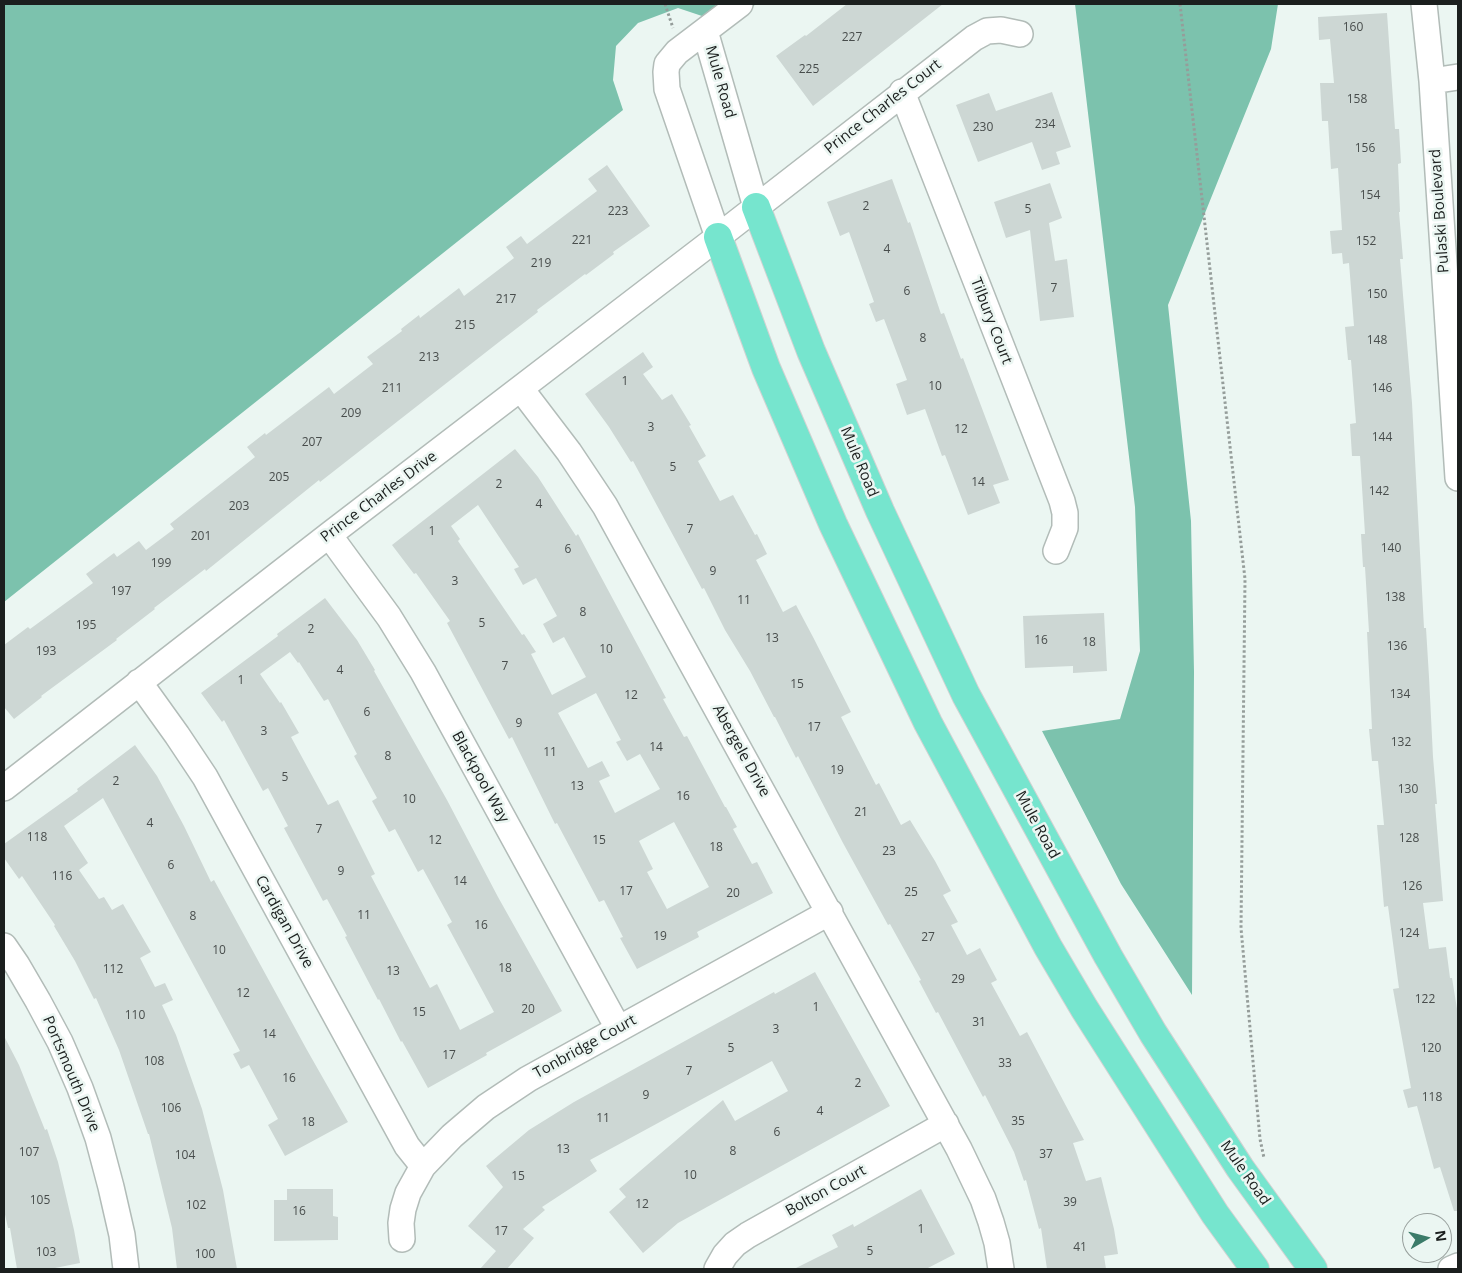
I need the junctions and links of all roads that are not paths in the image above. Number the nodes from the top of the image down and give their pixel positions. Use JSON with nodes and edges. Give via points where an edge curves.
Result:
{"nodes":[{"id":1,"x":740,"y":4,"type":"edge"},
{"id":2,"x":1424,"y":4,"type":"edge"},
{"id":3,"x":705,"y":31,"type":"junction"},
{"id":4,"x":1020,"y":34,"type":"dead end"},
{"id":5,"x":1458,"y":77,"type":"edge"},
{"id":6,"x":1432,"y":81,"type":"junction"},
{"id":7,"x":902,"y":92,"type":"junction"},
{"id":8,"x":756,"y":207,"type":"junction"},
{"id":9,"x":718,"y":237,"type":"junction"},
{"id":10,"x":521,"y":389,"type":"junction"},
{"id":11,"x":1458,"y":478,"type":"edge"},
{"id":12,"x":328,"y":535,"type":"junction"},
{"id":13,"x":1056,"y":551,"type":"dead end"},
{"id":14,"x":139,"y":682,"type":"junction"},
{"id":15,"x":4,"y":788,"type":"edge"},
{"id":16,"x":830,"y":912,"type":"junction"},
{"id":17,"x":4,"y":946,"type":"edge"},
{"id":18,"x":618,"y":1028,"type":"junction"},
{"id":19,"x":946,"y":1124,"type":"junction"},
{"id":20,"x":423,"y":1166,"type":"junction"},
{"id":21,"x":402,"y":1239,"type":"dead end"},
{"id":22,"x":1458,"y":1266,"type":"edge"},
{"id":23,"x":126,"y":1269,"type":"edge"},
{"id":24,"x":717,"y":1269,"type":"edge"},
{"id":25,"x":1001,"y":1269,"type":"edge"},
{"id":26,"x":1255,"y":1269,"type":"edge"},
{"id":27,"x":1313,"y":1269,"type":"edge"},
{"id":28,"x":1451,"y":1269,"type":"edge"}],
"edges":[{"from":1,"to":3,"type":"street"},
{"from":2,"to":6,"type":"street","name":"Pulaski Boulevard"},
{"from":3,"to":8,"type":"street","name":"Mule Road"},
{"from":3,"to":9,"type":"street","name":"Mule Road","via":[[671,58],[667,64],[666,79]]},
{"from":4,"to":7,"type":"street","name":"Prince Charles Court","via":[[987,31]]},
{"from":5,"to":6,"type":"street"},
{"from":6,"to":11,"type":"street","name":"Pulaski Boulevard"},
{"from":7,"to":8,"type":"street","name":"Prince Charles Court"},
{"from":7,"to":13,"type":"street","name":"Tilbury Court","via":[[1062,501],[1065,528]]},
{"from":8,"to":9,"type":"street","name":"Prince Charles Drive"},
{"from":8,"to":27,"type":"main road","name":"Mule Road","via":[[811,351],[880,512],[966,695],[1153,1033],[1240,1168]]},
{"from":9,"to":10,"type":"street","name":"Prince Charles Drive"},
{"from":9,"to":26,"type":"main road","name":"Mule Road","via":[[766,368],[833,524],[928,723],[1080,1001],[1215,1214]]},
{"from":10,"to":12,"type":"street","name":"Prince Charles Drive"},
{"from":10,"to":16,"type":"street","name":"Abergele Drive","via":[[605,506]]},
{"from":12,"to":14,"type":"street","name":"Prince Charles Drive"},
{"from":12,"to":18,"type":"street","name":"Blackpool Way","via":[[389,617],[411,653]]},
{"from":14,"to":15,"type":"street","name":"Prince Charles Drive"},
{"from":14,"to":20,"type":"street","name":"Cardigan Drive","via":[[204,777],[407,1146]]},
{"from":16,"to":18,"type":"street","name":"Tonbridge Court"},
{"from":16,"to":19,"type":"street","name":"Abergele Drive"},
{"from":17,"to":23,"type":"street","name":"Portsmouth Drive","via":[[60,1042],[80,1088],[111,1187]]},
{"from":18,"to":20,"type":"street","name":"Tonbridge Court","via":[[486,1107]]},
{"from":19,"to":24,"type":"street","name":"Bolton Court","via":[[748,1235],[724,1255]]},
{"from":19,"to":25,"type":"street","name":"Abergele Drive","via":[[983,1200],[997,1243]]},
{"from":20,"to":21,"type":"street","name":"Tonbridge Court","via":[[403,1209]]},
{"from":22,"to":28,"type":"street"}]}
